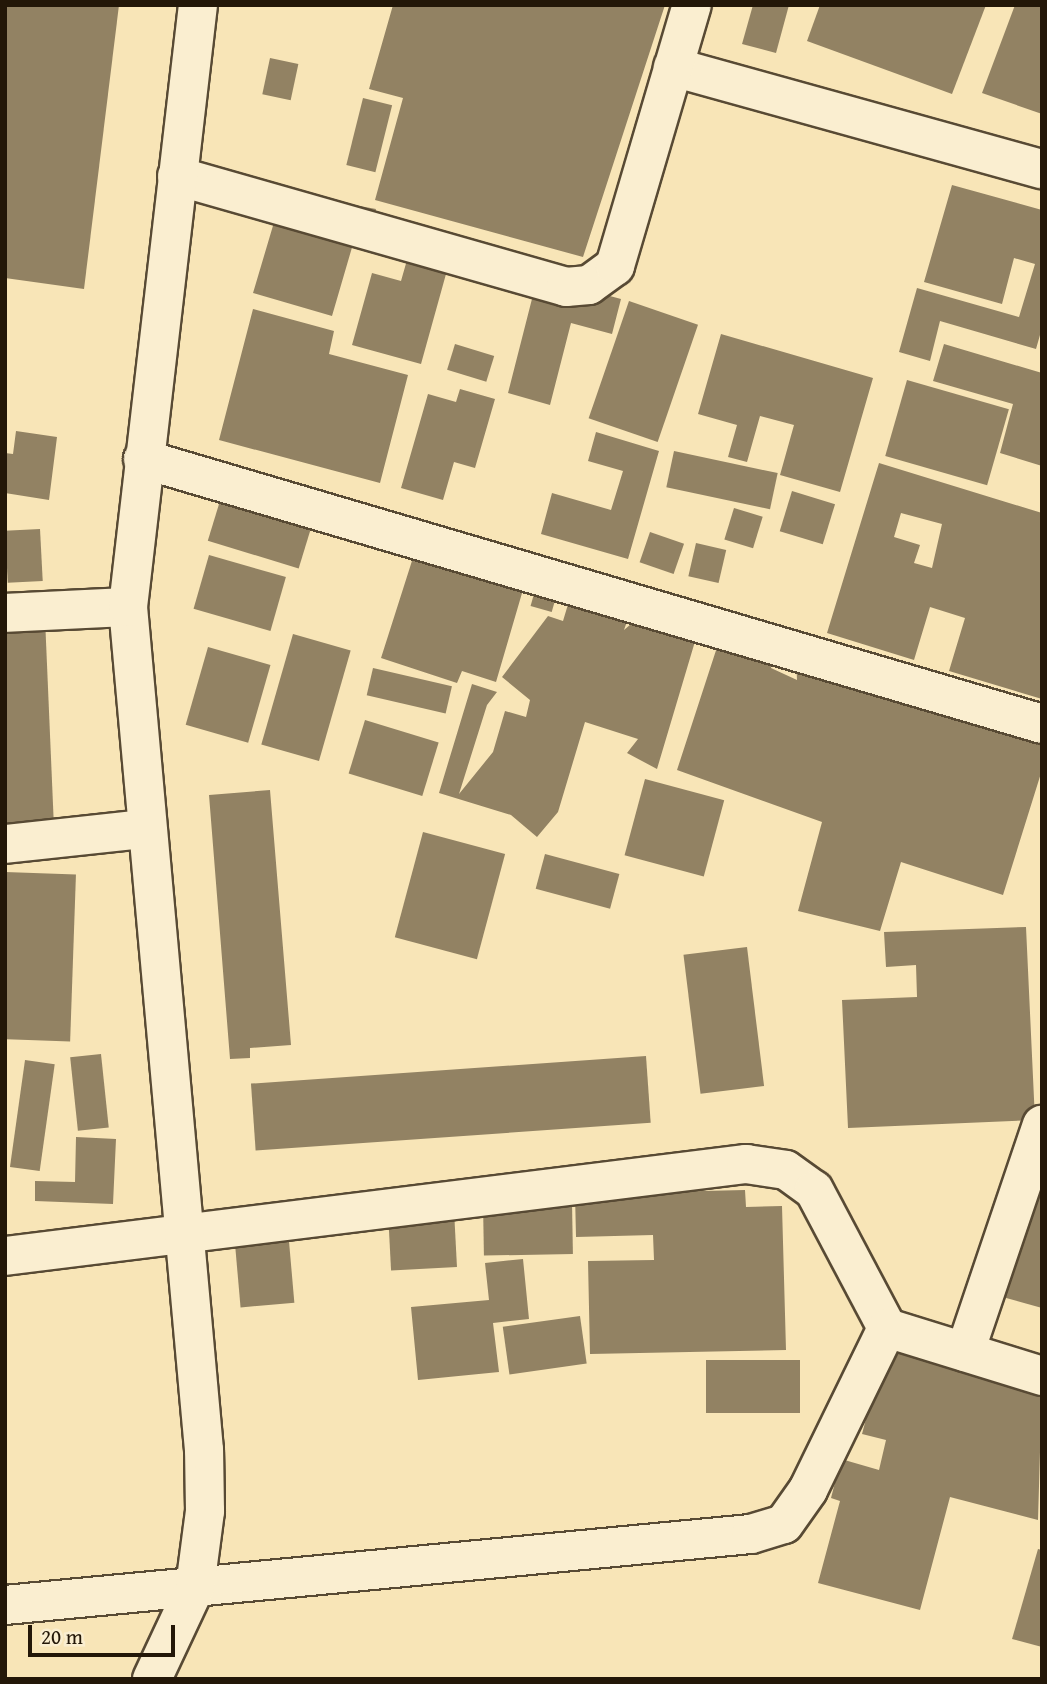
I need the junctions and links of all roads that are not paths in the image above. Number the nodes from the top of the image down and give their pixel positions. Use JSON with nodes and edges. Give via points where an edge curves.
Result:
{"nodes":[{"id":1,"x":198,"y":5,"type":"edge"},
{"id":2,"x":692,"y":5,"type":"edge"},
{"id":3,"x":673,"y":67,"type":"junction"},
{"id":4,"x":1042,"y":169,"type":"edge"},
{"id":5,"x":177,"y":176,"type":"junction"},
{"id":6,"x":143,"y":459,"type":"junction"},
{"id":7,"x":128,"y":607,"type":"junction"},
{"id":8,"x":5,"y":613,"type":"edge"},
{"id":9,"x":1042,"y":724,"type":"edge"},
{"id":10,"x":144,"y":829,"type":"junction"},
{"id":11,"x":5,"y":844,"type":"edge"},
{"id":12,"x":1042,"y":1125,"type":"edge"},
{"id":13,"x":187,"y":1234,"type":"junction"},
{"id":14,"x":5,"y":1256,"type":"edge"},
{"id":15,"x":887,"y":1328,"type":"junction"},
{"id":16,"x":965,"y":1352,"type":"junction"},
{"id":17,"x":1042,"y":1376,"type":"edge"},
{"id":18,"x":195,"y":1587,"type":"junction"},
{"id":19,"x":5,"y":1605,"type":"edge"},
{"id":20,"x":152,"y":1679,"type":"edge"}],
"edges":[{"from":1,"to":5,"type":"street"},
{"from":2,"to":3,"type":"street"},
{"from":3,"to":4,"type":"street"},
{"from":3,"to":5,"type":"street","via":[[615,265],[589,285],[566,287]]},
{"from":5,"to":6,"type":"street"},
{"from":6,"to":7,"type":"street"},
{"from":6,"to":9,"type":"street"},
{"from":7,"to":8,"type":"street"},
{"from":7,"to":10,"type":"street"},
{"from":10,"to":11,"type":"street"},
{"from":10,"to":13,"type":"street"},
{"from":12,"to":16,"type":"street"},
{"from":13,"to":14,"type":"street"},
{"from":13,"to":15,"type":"street","via":[[746,1164],[786,1170],[814,1190]]},
{"from":13,"to":18,"type":"street","via":[[204,1462]]},
{"from":15,"to":16,"type":"street"},
{"from":15,"to":18,"type":"street","via":[[808,1490],[784,1524],[751,1534]]},
{"from":16,"to":17,"type":"street"},
{"from":18,"to":19,"type":"street"},
{"from":18,"to":20,"type":"street"}]}
